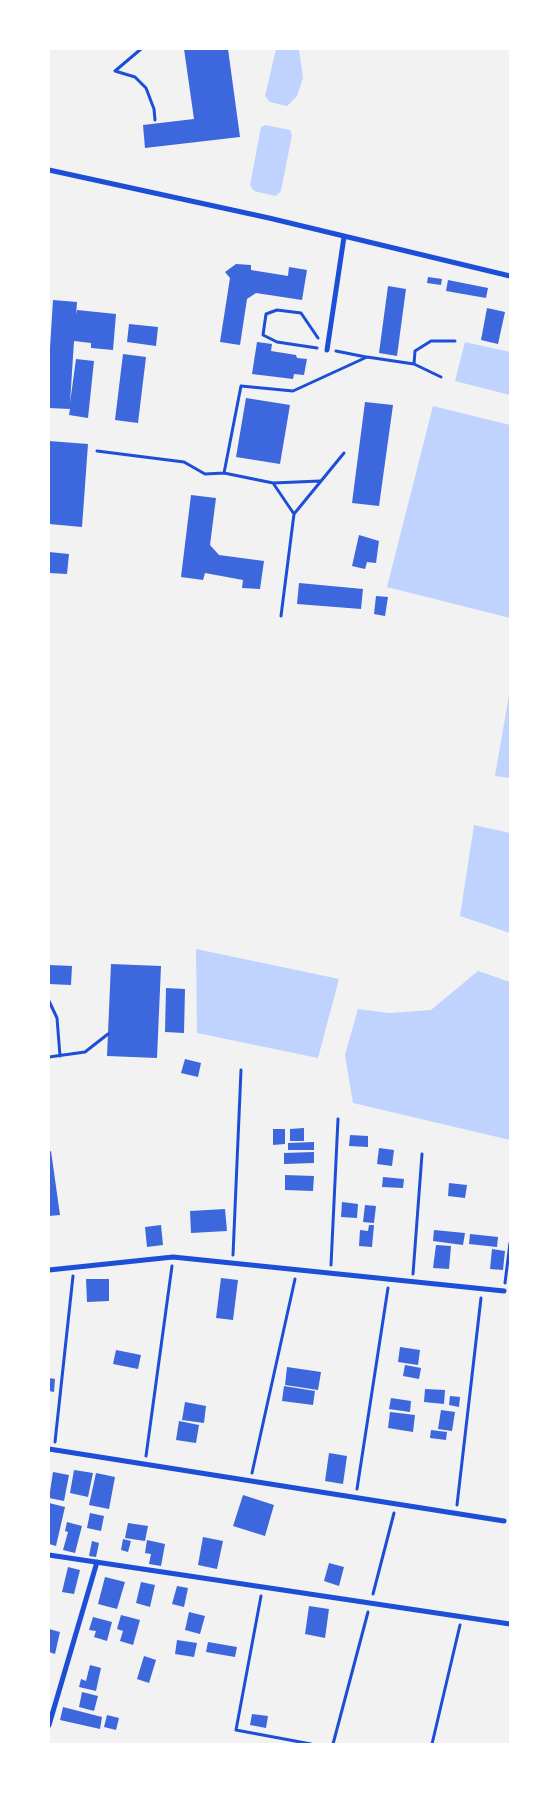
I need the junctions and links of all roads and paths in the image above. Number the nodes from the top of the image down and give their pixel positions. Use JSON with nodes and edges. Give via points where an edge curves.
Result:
{"nodes":[{"id":1,"x":141,"y":49,"type":"edge"},
{"id":2,"x":155,"y":120,"type":"dead end"},
{"id":3,"x":49,"y":170,"type":"edge"},
{"id":4,"x":344,"y":237,"type":"junction"},
{"id":5,"x":510,"y":276,"type":"edge"},
{"id":6,"x":455,"y":341,"type":"dead end"},
{"id":7,"x":327,"y":350,"type":"junction"},
{"id":8,"x":367,"y":357,"type":"junction"},
{"id":9,"x":414,"y":364,"type":"junction"},
{"id":10,"x":441,"y":377,"type":"dead end"},
{"id":11,"x":97,"y":451,"type":"dead end"},
{"id":12,"x":344,"y":453,"type":"dead end"},
{"id":13,"x":224,"y":473,"type":"junction"},
{"id":14,"x":321,"y":481,"type":"junction"},
{"id":15,"x":273,"y":483,"type":"junction"},
{"id":16,"x":294,"y":514,"type":"junction"},
{"id":17,"x":281,"y":616,"type":"dead end"},
{"id":18,"x":49,"y":1001,"type":"edge"},
{"id":19,"x":108,"y":1034,"type":"dead end"},
{"id":20,"x":60,"y":1056,"type":"junction"},
{"id":21,"x":49,"y":1057,"type":"edge"},
{"id":22,"x":241,"y":1070,"type":"dead end"},
{"id":23,"x":338,"y":1119,"type":"dead end"},
{"id":24,"x":422,"y":1154,"type":"dead end"},
{"id":25,"x":510,"y":1243,"type":"edge"},
{"id":26,"x":173,"y":1257,"type":"junction"},
{"id":27,"x":233,"y":1263,"type":"junction"},
{"id":28,"x":74,"y":1267,"type":"junction"},
{"id":29,"x":49,"y":1270,"type":"edge"},
{"id":30,"x":298,"y":1270,"type":"junction"},
{"id":31,"x":330,"y":1273,"type":"junction"},
{"id":32,"x":389,"y":1279,"type":"junction"},
{"id":33,"x":412,"y":1282,"type":"junction"},
{"id":34,"x":482,"y":1289,"type":"junction"},
{"id":35,"x":504,"y":1292,"type":"joint"},
{"id":36,"x":51,"y":1449,"type":"edge"},
{"id":37,"x":145,"y":1464,"type":"junction"},
{"id":38,"x":250,"y":1481,"type":"junction"},
{"id":39,"x":356,"y":1498,"type":"junction"},
{"id":40,"x":397,"y":1504,"type":"junction"},
{"id":41,"x":456,"y":1513,"type":"junction"},
{"id":42,"x":504,"y":1521,"type":"dead end"},
{"id":43,"x":49,"y":1555,"type":"edge"},
{"id":44,"x":97,"y":1562,"type":"junction"},
{"id":45,"x":262,"y":1587,"type":"junction"},
{"id":46,"x":371,"y":1604,"type":"junction"},
{"id":47,"x":462,"y":1617,"type":"junction"},
{"id":48,"x":510,"y":1624,"type":"edge"},
{"id":49,"x":49,"y":1725,"type":"edge"},
{"id":50,"x":311,"y":1744,"type":"edge"},
{"id":51,"x":333,"y":1744,"type":"edge"},
{"id":52,"x":432,"y":1744,"type":"edge"}],
"edges":[{"from":1,"to":2,"type":"path","via":[[115,71],[135,77],[146,88]]},
{"from":3,"to":4,"type":"street"},
{"from":4,"to":5,"type":"street"},
{"from":4,"to":7,"type":"street"},
{"from":6,"to":9,"type":"path","via":[[431,341],[415,351]]},
{"from":7,"to":7,"type":"path","via":[[277,342],[263,335],[266,314],[277,310],[302,314]]},
{"from":7,"to":8,"type":"path"},
{"from":8,"to":9,"type":"path"},
{"from":8,"to":13,"type":"path","via":[[293,391],[241,386]]},
{"from":9,"to":10,"type":"path"},
{"from":11,"to":13,"type":"path","via":[[184,462],[205,474]]},
{"from":12,"to":14,"type":"path"},
{"from":13,"to":15,"type":"path"},
{"from":14,"to":15,"type":"path"},
{"from":14,"to":16,"type":"path"},
{"from":15,"to":16,"type":"path"},
{"from":16,"to":17,"type":"path"},
{"from":18,"to":20,"type":"path","via":[[57,1018]]},
{"from":19,"to":20,"type":"path","via":[[85,1052]]},
{"from":20,"to":21,"type":"path"},
{"from":22,"to":27,"type":"path"},
{"from":23,"to":31,"type":"path"},
{"from":24,"to":33,"type":"path"},
{"from":25,"to":35,"type":"path"},
{"from":26,"to":27,"type":"street"},
{"from":26,"to":28,"type":"street"},
{"from":26,"to":37,"type":"path"},
{"from":27,"to":30,"type":"street"},
{"from":28,"to":29,"type":"street"},
{"from":28,"to":36,"type":"path"},
{"from":30,"to":31,"type":"street"},
{"from":30,"to":38,"type":"path"},
{"from":31,"to":32,"type":"street"},
{"from":32,"to":33,"type":"street"},
{"from":32,"to":39,"type":"path"},
{"from":33,"to":34,"type":"street"},
{"from":34,"to":35,"type":"street"},
{"from":34,"to":41,"type":"path"},
{"from":36,"to":37,"type":"street"},
{"from":37,"to":38,"type":"street"},
{"from":38,"to":39,"type":"street"},
{"from":39,"to":40,"type":"street"},
{"from":40,"to":41,"type":"street"},
{"from":40,"to":46,"type":"path"},
{"from":41,"to":42,"type":"street"},
{"from":43,"to":44,"type":"street"},
{"from":44,"to":45,"type":"street"},
{"from":44,"to":49,"type":"street"},
{"from":45,"to":46,"type":"street"},
{"from":45,"to":50,"type":"path","via":[[236,1730]]},
{"from":46,"to":47,"type":"street"},
{"from":46,"to":51,"type":"path"},
{"from":47,"to":48,"type":"street"},
{"from":47,"to":52,"type":"path"}]}
